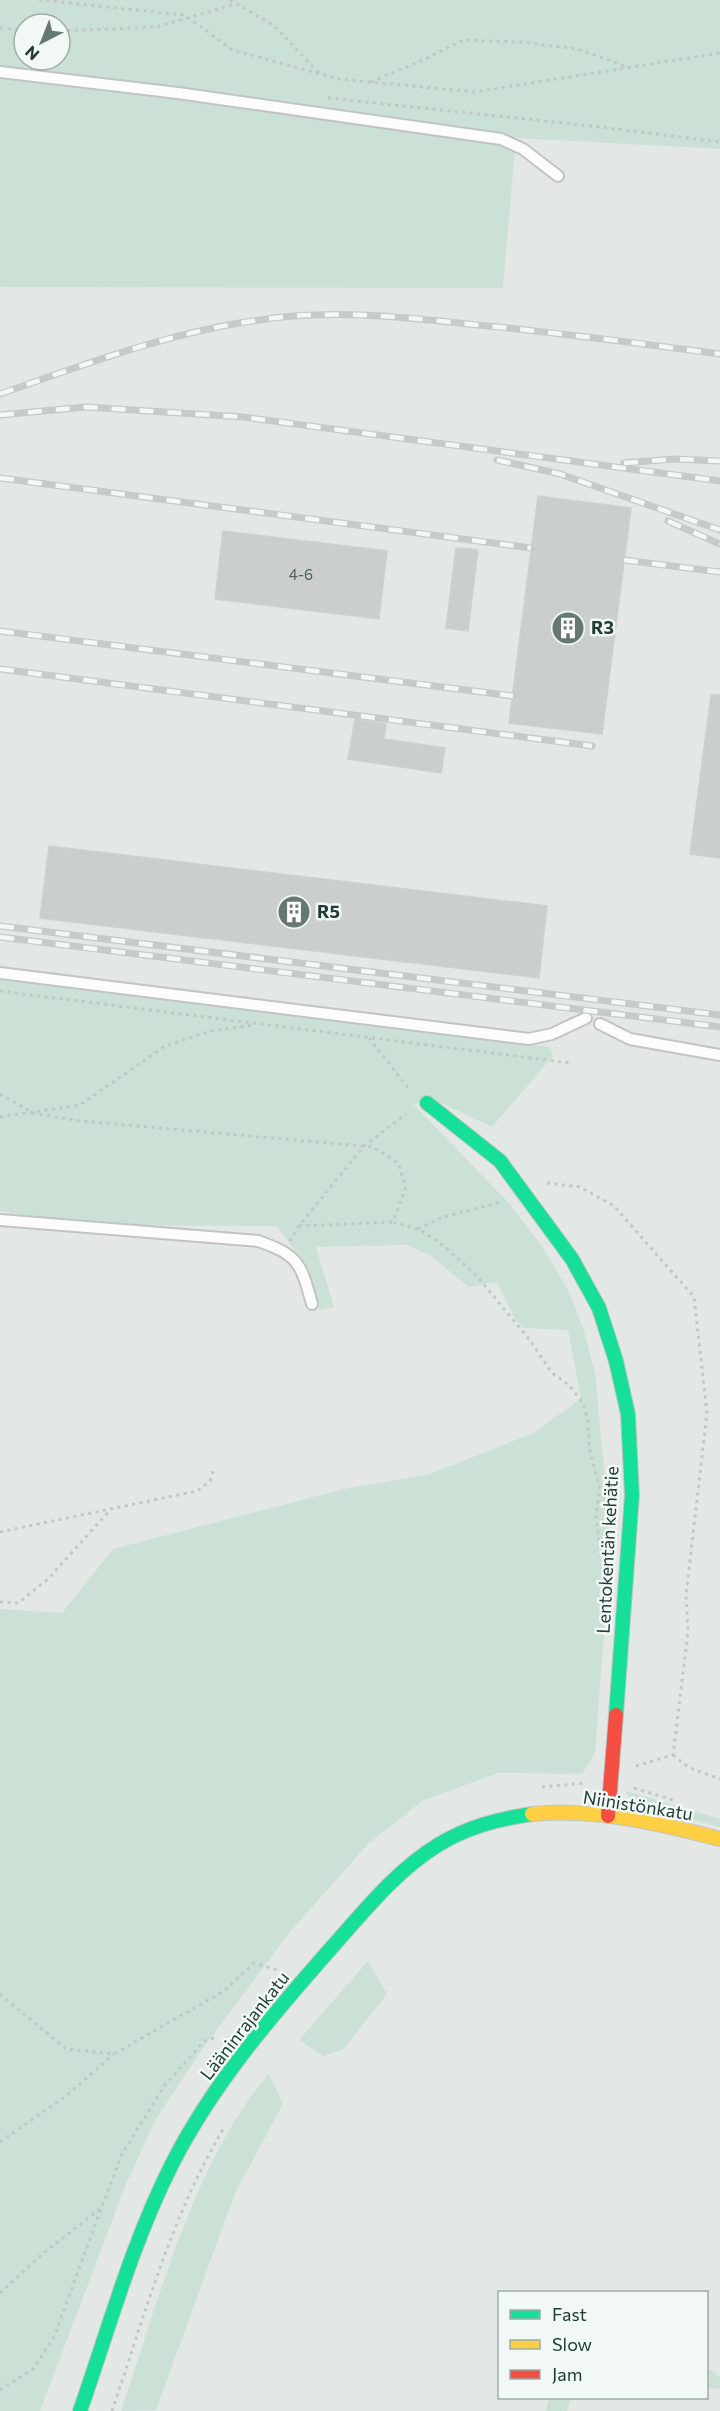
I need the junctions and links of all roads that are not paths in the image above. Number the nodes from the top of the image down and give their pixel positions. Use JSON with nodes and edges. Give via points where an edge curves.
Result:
{"nodes":[{"id":1,"x":0,"y":72,"type":"edge"},
{"id":2,"x":558,"y":176,"type":"dead end"},
{"id":3,"x":0,"y":973,"type":"edge"},
{"id":4,"x":586,"y":1018,"type":"dead end"},
{"id":5,"x":600,"y":1024,"type":"dead end"},
{"id":6,"x":720,"y":1055,"type":"edge"},
{"id":7,"x":427,"y":1103,"type":"road end"},
{"id":8,"x":0,"y":1220,"type":"edge"},
{"id":9,"x":312,"y":1304,"type":"dead end"},
{"id":10,"x":550,"y":1813,"type":"joint"},
{"id":11,"x":608,"y":1816,"type":"junction"},
{"id":12,"x":720,"y":1839,"type":"edge"},
{"id":13,"x":80,"y":2411,"type":"edge"}],
"edges":[{"from":1,"to":2,"type":"lane","via":[[501,139],[523,149]]},
{"from":3,"to":4,"type":"lane","via":[[529,1039],[552,1034]]},
{"from":5,"to":6,"type":"lane","via":[[630,1039]]},
{"from":7,"to":11,"type":"street","name":"Lentokentän kehätie","via":[[500,1161],[572,1260],[599,1308],[616,1361],[628,1414],[632,1495]]},
{"from":8,"to":9,"type":"lane","via":[[258,1241],[285,1250],[302,1270]]},
{"from":10,"to":11,"type":"street","name":"Niinistönkatu"},
{"from":10,"to":13,"type":"street","name":"Lääninrajankatu","via":[[512,1816],[476,1826],[446,1839],[418,1858],[338,1941],[241,2055],[187,2139],[155,2199]]},
{"from":11,"to":12,"type":"street","name":"Niinistönkatu"}]}
